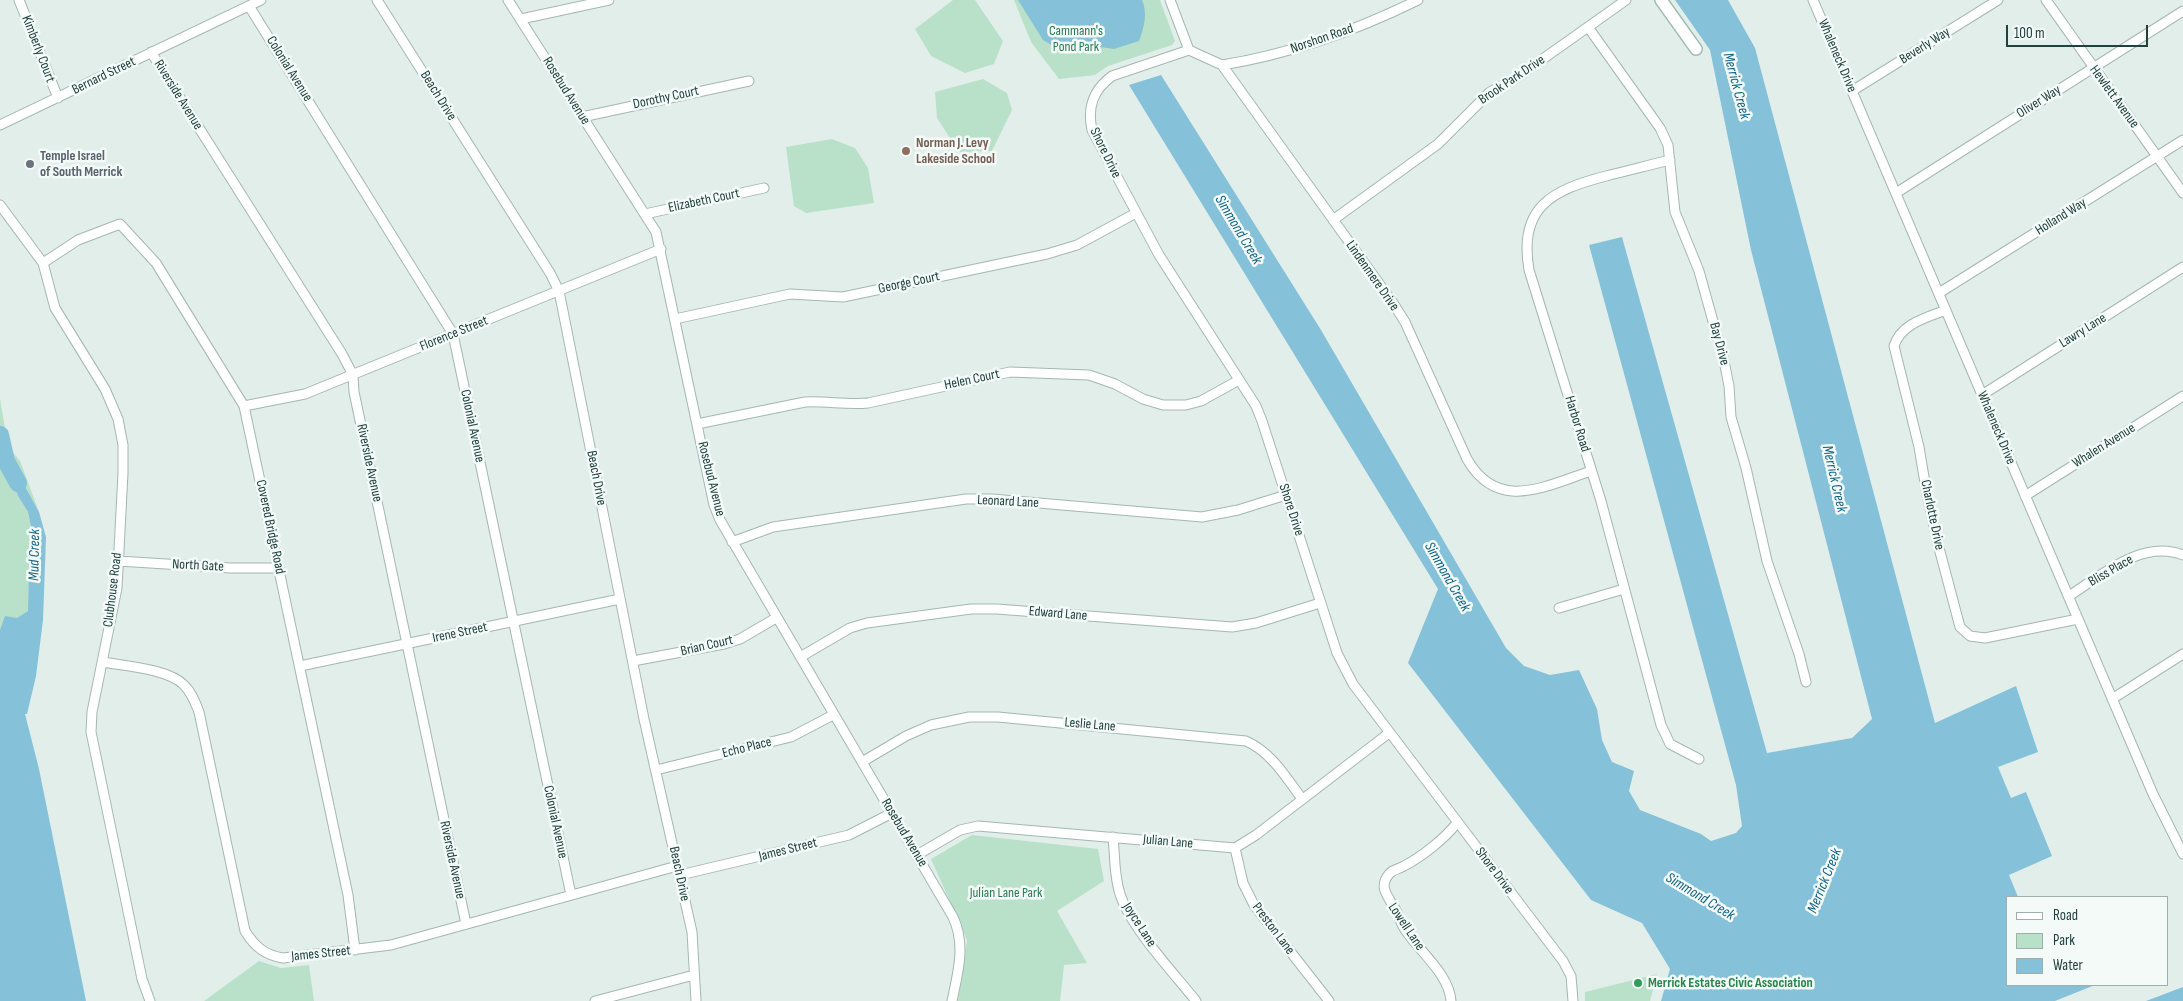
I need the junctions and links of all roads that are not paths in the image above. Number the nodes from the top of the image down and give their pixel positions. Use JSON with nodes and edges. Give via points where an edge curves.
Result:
{"nodes":[{"id":1,"x":19,"y":0,"type":"edge"},
{"id":2,"x":261,"y":0,"type":"edge"},
{"id":3,"x":377,"y":0,"type":"edge"},
{"id":4,"x":508,"y":0,"type":"edge"},
{"id":5,"x":609,"y":0,"type":"edge"},
{"id":6,"x":1170,"y":0,"type":"edge"},
{"id":7,"x":1418,"y":0,"type":"edge"},
{"id":8,"x":1626,"y":0,"type":"edge"},
{"id":9,"x":1661,"y":0,"type":"edge"},
{"id":10,"x":1813,"y":0,"type":"edge"},
{"id":11,"x":1998,"y":0,"type":"edge"},
{"id":12,"x":2046,"y":0,"type":"edge"},
{"id":13,"x":249,"y":6,"type":"junction"},
{"id":14,"x":2183,"y":11,"type":"edge"},
{"id":15,"x":521,"y":19,"type":"junction"},
{"id":16,"x":1588,"y":27,"type":"junction"},
{"id":17,"x":1696,"y":49,"type":"dead end"},
{"id":18,"x":1189,"y":50,"type":"junction"},
{"id":19,"x":151,"y":52,"type":"junction"},
{"id":20,"x":1222,"y":65,"type":"junction"},
{"id":21,"x":2094,"y":68,"type":"junction"},
{"id":22,"x":749,"y":81,"type":"dead end"},
{"id":23,"x":1852,"y":91,"type":"junction"},
{"id":24,"x":58,"y":98,"type":"junction"},
{"id":25,"x":582,"y":117,"type":"junction"},
{"id":26,"x":0,"y":125,"type":"edge"},
{"id":27,"x":2183,"y":140,"type":"edge"},
{"id":28,"x":2157,"y":156,"type":"junction"},
{"id":29,"x":1670,"y":160,"type":"junction"},
{"id":30,"x":764,"y":188,"type":"dead end"},
{"id":31,"x":1896,"y":193,"type":"junction"},
{"id":32,"x":2183,"y":193,"type":"edge"},
{"id":33,"x":0,"y":205,"type":"edge"},
{"id":34,"x":1136,"y":213,"type":"junction"},
{"id":35,"x":645,"y":214,"type":"junction"},
{"id":36,"x":1333,"y":220,"type":"junction"},
{"id":37,"x":661,"y":249,"type":"junction"},
{"id":38,"x":44,"y":263,"type":"junction"},
{"id":39,"x":2183,"y":267,"type":"edge"},
{"id":40,"x":559,"y":291,"type":"junction"},
{"id":41,"x":1939,"y":294,"type":"junction"},
{"id":42,"x":1946,"y":310,"type":"junction"},
{"id":43,"x":675,"y":319,"type":"junction"},
{"id":44,"x":453,"y":334,"type":"junction"},
{"id":45,"x":352,"y":375,"type":"junction"},
{"id":46,"x":1239,"y":380,"type":"junction"},
{"id":47,"x":1982,"y":395,"type":"junction"},
{"id":48,"x":2183,"y":396,"type":"edge"},
{"id":49,"x":244,"y":406,"type":"junction"},
{"id":50,"x":697,"y":424,"type":"junction"},
{"id":51,"x":1591,"y":471,"type":"junction"},
{"id":52,"x":1286,"y":495,"type":"junction"},
{"id":53,"x":2025,"y":496,"type":"junction"},
{"id":54,"x":732,"y":542,"type":"junction"},
{"id":55,"x":2183,"y":555,"type":"edge"},
{"id":56,"x":118,"y":561,"type":"junction"},
{"id":57,"x":280,"y":568,"type":"junction"},
{"id":58,"x":1624,"y":589,"type":"junction"},
{"id":59,"x":2069,"y":596,"type":"junction"},
{"id":60,"x":620,"y":599,"type":"junction"},
{"id":61,"x":1320,"y":603,"type":"junction"},
{"id":62,"x":1559,"y":608,"type":"dead end"},
{"id":63,"x":776,"y":618,"type":"junction"},
{"id":64,"x":2078,"y":619,"type":"junction"},
{"id":65,"x":513,"y":622,"type":"junction"},
{"id":66,"x":407,"y":644,"type":"junction"},
{"id":67,"x":2183,"y":654,"type":"edge"},
{"id":68,"x":802,"y":656,"type":"junction"},
{"id":69,"x":633,"y":661,"type":"junction"},
{"id":70,"x":103,"y":662,"type":"junction"},
{"id":71,"x":300,"y":666,"type":"junction"},
{"id":72,"x":1806,"y":682,"type":"dead end"},
{"id":73,"x":2112,"y":699,"type":"junction"},
{"id":74,"x":833,"y":715,"type":"junction"},
{"id":75,"x":1389,"y":733,"type":"junction"},
{"id":76,"x":1699,"y":759,"type":"dead end"},
{"id":77,"x":862,"y":762,"type":"junction"},
{"id":78,"x":656,"y":770,"type":"junction"},
{"id":79,"x":1302,"y":799,"type":"junction"},
{"id":80,"x":892,"y":813,"type":"junction"},
{"id":81,"x":1457,"y":823,"type":"junction"},
{"id":82,"x":1113,"y":837,"type":"junction"},
{"id":83,"x":1235,"y":848,"type":"junction"},
{"id":84,"x":2183,"y":854,"type":"edge"},
{"id":85,"x":917,"y":855,"type":"junction"},
{"id":86,"x":678,"y":871,"type":"junction"},
{"id":87,"x":571,"y":895,"type":"junction"},
{"id":88,"x":466,"y":924,"type":"junction"},
{"id":89,"x":355,"y":950,"type":"junction"},
{"id":90,"x":694,"y":975,"type":"junction"},
{"id":91,"x":150,"y":1001,"type":"edge"},
{"id":92,"x":595,"y":1001,"type":"edge"},
{"id":93,"x":696,"y":1001,"type":"edge"},
{"id":94,"x":952,"y":1001,"type":"edge"},
{"id":95,"x":1196,"y":1001,"type":"edge"},
{"id":96,"x":1329,"y":1001,"type":"edge"},
{"id":97,"x":1451,"y":1001,"type":"edge"},
{"id":98,"x":1573,"y":1001,"type":"edge"}],
"edges":[{"from":1,"to":24,"type":"street","name":"Kimberly Court"},
{"from":2,"to":13,"type":"street","name":"Bernard Street"},
{"from":3,"to":40,"type":"street","name":"Beach Drive"},
{"from":4,"to":15,"type":"street","name":"Rosebud Avenue"},
{"from":5,"to":15,"type":"street"},
{"from":6,"to":18,"type":"street"},
{"from":7,"to":20,"type":"street","name":"Norshon Road","via":[[1347,31],[1267,58]]},
{"from":8,"to":16,"type":"street","name":"Brook Park Drive"},
{"from":9,"to":17,"type":"street"},
{"from":10,"to":23,"type":"street","name":"Whaleneck Drive"},
{"from":11,"to":23,"type":"street","name":"Beverly Way"},
{"from":12,"to":21,"type":"street","name":"Hewlett Avenue"},
{"from":13,"to":19,"type":"street","name":"Bernard Street"},
{"from":13,"to":44,"type":"street","name":"Colonial Avenue"},
{"from":14,"to":21,"type":"street","name":"Oliver Way"},
{"from":15,"to":25,"type":"street","name":"Rosebud Avenue"},
{"from":16,"to":29,"type":"street","name":"Bay Drive","via":[[1660,128]]},
{"from":16,"to":36,"type":"street","name":"Brook Park Drive","via":[[1516,78],[1490,92],[1438,144]]},
{"from":18,"to":20,"type":"street","name":"Lindenmere Drive"},
{"from":18,"to":34,"type":"street","name":"Shore Drive","via":[[1112,76],[1097,90],[1090,106],[1092,130]]},
{"from":19,"to":24,"type":"street","name":"Bernard Street"},
{"from":19,"to":45,"type":"street","name":"Riverside Avenue","via":[[342,354]]},
{"from":20,"to":36,"type":"street","name":"Lindenmere Drive"},
{"from":21,"to":28,"type":"street","name":"Hewlett Avenue"},
{"from":21,"to":31,"type":"street","name":"Oliver Way"},
{"from":22,"to":25,"type":"street","name":"Dorothy Court"},
{"from":23,"to":31,"type":"street","name":"Whaleneck Drive"},
{"from":24,"to":26,"type":"street","name":"Bernard Street"},
{"from":25,"to":35,"type":"street","name":"Rosebud Avenue"},
{"from":27,"to":28,"type":"street","name":"Holland Way"},
{"from":28,"to":32,"type":"street","name":"Hewlett Avenue"},
{"from":28,"to":41,"type":"street","name":"Holland Way"},
{"from":29,"to":51,"type":"street","name":"Harbor Road","via":[[1559,192],[1541,207],[1528,236],[1525,249],[1529,270]]},
{"from":29,"to":72,"type":"street","name":"Bay Drive","via":[[1675,212],[1699,271],[1724,361],[1731,417],[1767,561]]},
{"from":30,"to":35,"type":"street","name":"Elizabeth Court"},
{"from":31,"to":41,"type":"street","name":"Whaleneck Drive"},
{"from":33,"to":38,"type":"street","name":"Clubhouse Road"},
{"from":34,"to":43,"type":"street","name":"George Court","via":[[1077,245],[1047,254],[844,297],[790,294]]},
{"from":34,"to":46,"type":"street","name":"Shore Drive","via":[[1158,255]]},
{"from":35,"to":37,"type":"street","name":"Rosebud Avenue","via":[[656,232]]},
{"from":36,"to":51,"type":"street","name":"Lindenmere Drive","via":[[1404,322],[1467,460],[1480,478],[1498,490],[1519,493]]},
{"from":37,"to":40,"type":"street","name":"Florence Street"},
{"from":37,"to":43,"type":"street","name":"Rosebud Avenue"},
{"from":38,"to":49,"type":"street","name":"Covered Bridge Road","via":[[78,240],[120,224],[156,263]]},
{"from":38,"to":56,"type":"street","name":"Clubhouse Road","via":[[55,308],[105,389],[118,419],[123,445]]},
{"from":39,"to":47,"type":"street","name":"Lawry Lane"},
{"from":40,"to":44,"type":"street","name":"Florence Street"},
{"from":40,"to":60,"type":"street","name":"Beach Drive"},
{"from":41,"to":42,"type":"street","name":"Whaleneck Drive"},
{"from":42,"to":47,"type":"street","name":"Whaleneck Drive"},
{"from":42,"to":64,"type":"street","name":"Charlotte Drive","via":[[1905,328],[1897,336],[1894,346],[1920,447],[1938,548],[1960,627],[1970,636],[1985,638]]},
{"from":43,"to":50,"type":"street","name":"Rosebud Avenue"},
{"from":44,"to":45,"type":"street","name":"Florence Street"},
{"from":44,"to":65,"type":"street","name":"Colonial Avenue"},
{"from":45,"to":49,"type":"street","name":"Florence Street","via":[[291,399]]},
{"from":45,"to":66,"type":"street","name":"Riverside Avenue"},
{"from":46,"to":50,"type":"street","name":"Helen Court","via":[[1201,401],[1164,405],[1143,400],[1115,384],[1089,375],[1010,372],[868,403],[806,402]]},
{"from":46,"to":52,"type":"street","name":"Shore Drive","via":[[1262,420]]},
{"from":47,"to":53,"type":"street","name":"Whaleneck Drive"},
{"from":48,"to":53,"type":"street","name":"Whalen Avenue"},
{"from":49,"to":57,"type":"street","name":"Covered Bridge Road"},
{"from":50,"to":54,"type":"street","name":"Rosebud Avenue","via":[[714,505]]},
{"from":51,"to":58,"type":"street","name":"Harbor Road"},
{"from":52,"to":54,"type":"street","name":"Leonard Lane","via":[[1202,517],[966,499],[773,527]]},
{"from":52,"to":61,"type":"street","name":"Shore Drive"},
{"from":53,"to":59,"type":"street","name":"Whaleneck Drive"},
{"from":54,"to":63,"type":"street","name":"Rosebud Avenue"},
{"from":55,"to":59,"type":"street","name":"Bliss Place","via":[[2161,550],[2130,558]]},
{"from":56,"to":57,"type":"street","name":"North Gate"},
{"from":56,"to":70,"type":"street","name":"Clubhouse Road"},
{"from":57,"to":71,"type":"street","name":"Covered Bridge Road"},
{"from":58,"to":62,"type":"street"},
{"from":58,"to":76,"type":"street","name":"Harbor Road","via":[[1665,737],[1675,747]]},
{"from":59,"to":64,"type":"street","name":"Whaleneck Drive"},
{"from":60,"to":65,"type":"street","name":"Irene Street"},
{"from":60,"to":69,"type":"street","name":"Beach Drive"},
{"from":61,"to":68,"type":"street","name":"Edward Lane","via":[[1232,627],[971,608],[867,623],[850,628]]},
{"from":61,"to":75,"type":"street","name":"Shore Drive","via":[[1344,670]]},
{"from":63,"to":68,"type":"street","name":"Rosebud Avenue"},
{"from":63,"to":69,"type":"street","name":"Brian Court","via":[[740,639],[724,644]]},
{"from":64,"to":73,"type":"street","name":"Whaleneck Drive"},
{"from":65,"to":66,"type":"street","name":"Irene Street"},
{"from":65,"to":87,"type":"street","name":"Colonial Avenue"},
{"from":66,"to":71,"type":"street","name":"Irene Street"},
{"from":66,"to":88,"type":"street","name":"Riverside Avenue"},
{"from":67,"to":73,"type":"street"},
{"from":68,"to":74,"type":"street","name":"Rosebud Avenue"},
{"from":69,"to":78,"type":"street","name":"Beach Drive"},
{"from":70,"to":89,"type":"street","name":"James Street","via":[[167,674],[183,683],[192,695],[199,712],[242,921],[253,944],[264,953],[283,958]]},
{"from":70,"to":91,"type":"street","name":"Clubhouse Road","via":[[92,712],[92,740],[142,979]]},
{"from":71,"to":89,"type":"street","name":"Covered Bridge Road","via":[[348,895]]},
{"from":73,"to":84,"type":"street","name":"Whaleneck Drive"},
{"from":74,"to":77,"type":"street","name":"Rosebud Avenue"},
{"from":74,"to":78,"type":"street","name":"Echo Place","via":[[791,737]]},
{"from":75,"to":79,"type":"street"},
{"from":75,"to":81,"type":"street","name":"Shore Drive"},
{"from":77,"to":79,"type":"street","name":"Leslie Lane","via":[[931,725],[956,719],[998,717],[1246,741],[1270,757]]},
{"from":77,"to":80,"type":"street","name":"Rosebud Avenue"},
{"from":78,"to":86,"type":"street","name":"Beach Drive"},
{"from":79,"to":83,"type":"street"},
{"from":80,"to":85,"type":"street","name":"Rosebud Avenue"},
{"from":80,"to":86,"type":"street","name":"James Street","via":[[848,835]]},
{"from":81,"to":97,"type":"street","name":"Lowell Lane","via":[[1448,834],[1390,873],[1384,889],[1403,927],[1439,973]]},
{"from":81,"to":98,"type":"street","name":"Shore Drive","via":[[1563,961],[1570,976]]},
{"from":82,"to":83,"type":"street","name":"Julian Lane"},
{"from":82,"to":85,"type":"street","name":"Julian Lane","via":[[978,826],[960,830]]},
{"from":82,"to":95,"type":"street","name":"Joyce Lane","via":[[1117,885],[1125,906]]},
{"from":83,"to":96,"type":"street","name":"Preston Lane","via":[[1243,883],[1254,905]]},
{"from":85,"to":94,"type":"street","name":"Rosebud Avenue","via":[[958,930],[961,950]]},
{"from":86,"to":87,"type":"street","name":"James Street"},
{"from":86,"to":90,"type":"street","name":"Beach Drive","via":[[692,932]]},
{"from":87,"to":88,"type":"street","name":"James Street"},
{"from":88,"to":89,"type":"street","name":"James Street","via":[[391,945]]},
{"from":90,"to":92,"type":"street"},
{"from":90,"to":93,"type":"street","name":"Beach Drive"}]}
